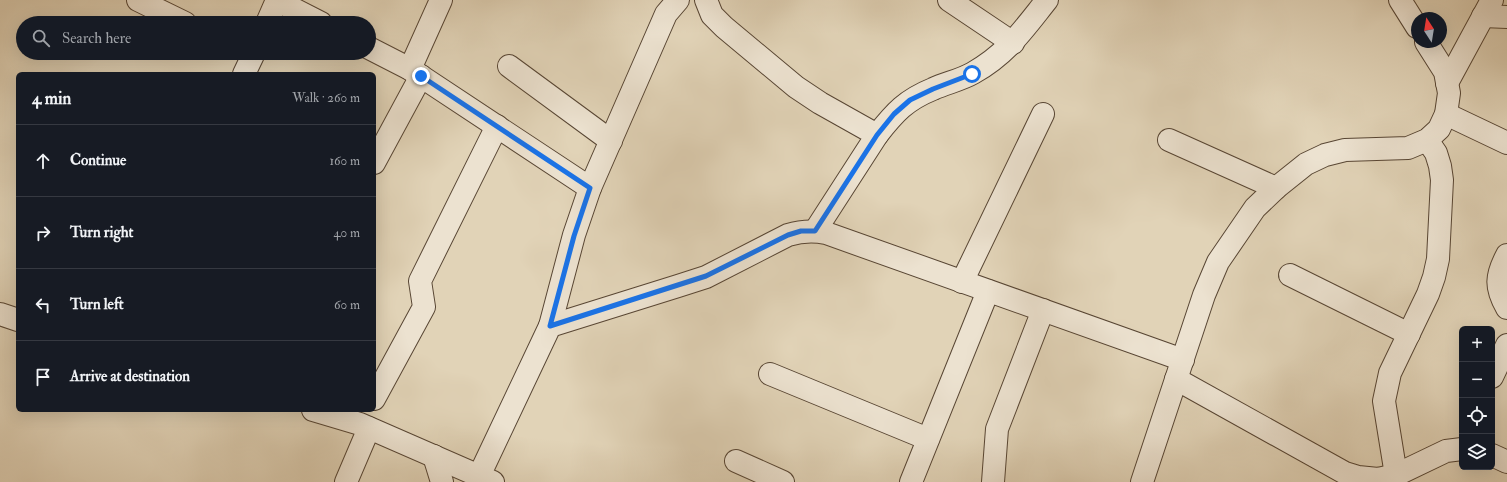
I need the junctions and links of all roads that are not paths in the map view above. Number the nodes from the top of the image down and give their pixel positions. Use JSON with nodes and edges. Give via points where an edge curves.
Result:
{"nodes":[{"id":1,"x":138,"y":0,"type":"edge"},
{"id":2,"x":277,"y":0,"type":"edge"},
{"id":3,"x":440,"y":0,"type":"edge"},
{"id":4,"x":676,"y":0,"type":"edge"},
{"id":5,"x":706,"y":0,"type":"edge"},
{"id":6,"x":949,"y":0,"type":"edge"},
{"id":7,"x":1047,"y":0,"type":"edge"},
{"id":8,"x":1400,"y":0,"type":"edge"},
{"id":9,"x":1488,"y":8,"type":"edge"},
{"id":10,"x":171,"y":16,"type":"edge"},
{"id":11,"x":270,"y":16,"type":"edge"},
{"id":12,"x":308,"y":16,"type":"edge"},
{"id":13,"x":1411,"y":17,"type":"edge"},
{"id":14,"x":1507,"y":17,"type":"edge"},
{"id":15,"x":1013,"y":43,"type":"junction"},
{"id":16,"x":1430,"y":48,"type":"edge"},
{"id":17,"x":376,"y":52,"type":"edge"},
{"id":18,"x":509,"y":66,"type":"dead end"},
{"id":19,"x":415,"y":72,"type":"junction"},
{"id":20,"x":1447,"y":83,"type":"junction"},
{"id":21,"x":1043,"y":114,"type":"dead end"},
{"id":22,"x":1446,"y":114,"type":"junction"},
{"id":23,"x":497,"y":126,"type":"junction"},
{"id":24,"x":877,"y":135,"type":"junction"},
{"id":25,"x":1169,"y":140,"type":"dead end"},
{"id":26,"x":1427,"y":140,"type":"junction"},
{"id":27,"x":611,"y":141,"type":"junction"},
{"id":28,"x":1507,"y":143,"type":"edge"},
{"id":29,"x":376,"y":159,"type":"edge"},
{"id":30,"x":590,"y":188,"type":"junction"},
{"id":31,"x":1276,"y":188,"type":"junction"},
{"id":32,"x":815,"y":231,"type":"junction"},
{"id":33,"x":1507,"y":255,"type":"edge"},
{"id":34,"x":1290,"y":275,"type":"dead end"},
{"id":35,"x":962,"y":282,"type":"junction"},
{"id":36,"x":988,"y":291,"type":"junction"},
{"id":37,"x":1507,"y":308,"type":"edge"},
{"id":38,"x":1043,"y":310,"type":"junction"},
{"id":39,"x":0,"y":314,"type":"edge"},
{"id":40,"x":16,"y":319,"type":"edge"},
{"id":41,"x":550,"y":326,"type":"junction"},
{"id":42,"x":1409,"y":334,"type":"junction"},
{"id":43,"x":1507,"y":345,"type":"edge"},
{"id":44,"x":1180,"y":370,"type":"junction"},
{"id":45,"x":1495,"y":371,"type":"edge"},
{"id":46,"x":770,"y":374,"type":"dead end"},
{"id":47,"x":376,"y":394,"type":"edge"},
{"id":48,"x":322,"y":412,"type":"edge"},
{"id":49,"x":365,"y":421,"type":"edge"},
{"id":50,"x":928,"y":439,"type":"junction"},
{"id":51,"x":1459,"y":448,"type":"edge"},
{"id":52,"x":434,"y":456,"type":"junction"},
{"id":53,"x":1495,"y":456,"type":"edge"},
{"id":54,"x":736,"y":461,"type":"dead end"},
{"id":55,"x":1507,"y":462,"type":"edge"},
{"id":56,"x":1396,"y":475,"type":"junction"},
{"id":57,"x":1342,"y":477,"type":"edge"},
{"id":58,"x":486,"y":479,"type":"edge"},
{"id":59,"x":346,"y":482,"type":"edge"},
{"id":60,"x":442,"y":482,"type":"edge"},
{"id":61,"x":783,"y":482,"type":"edge"},
{"id":62,"x":911,"y":482,"type":"edge"},
{"id":63,"x":993,"y":482,"type":"edge"},
{"id":64,"x":1142,"y":482,"type":"edge"}],
"edges":[{"from":1,"to":10,"type":"street"},
{"from":2,"to":11,"type":"street"},
{"from":2,"to":12,"type":"street"},
{"from":3,"to":19,"type":"street"},
{"from":4,"to":27,"type":"street","via":[[666,14]]},
{"from":5,"to":24,"type":"street","via":[[712,15],[724,27],[796,87]]},
{"from":6,"to":15,"type":"street"},
{"from":7,"to":15,"type":"street"},
{"from":8,"to":13,"type":"street"},
{"from":9,"to":14,"type":"street"},
{"from":9,"to":20,"type":"street"},
{"from":15,"to":24,"type":"street","via":[[994,60],[972,74],[910,100],[894,114]]},
{"from":16,"to":20,"type":"street","via":[[1445,72]]},
{"from":17,"to":19,"type":"street"},
{"from":18,"to":27,"type":"street"},
{"from":19,"to":23,"type":"street"},
{"from":19,"to":29,"type":"street"},
{"from":20,"to":22,"type":"street"},
{"from":21,"to":35,"type":"street"},
{"from":22,"to":26,"type":"street","via":[[1439,129]]},
{"from":22,"to":28,"type":"street"},
{"from":23,"to":30,"type":"street"},
{"from":23,"to":47,"type":"street","via":[[420,281],[424,307]]},
{"from":24,"to":32,"type":"street"},
{"from":25,"to":31,"type":"street"},
{"from":26,"to":31,"type":"street","via":[[1408,148],[1345,150],[1325,154],[1306,164]]},
{"from":26,"to":42,"type":"street","via":[[1436,153],[1442,180],[1438,259],[1434,278]]},
{"from":27,"to":30,"type":"street"},
{"from":30,"to":41,"type":"street","via":[[574,236]]},
{"from":31,"to":44,"type":"street","via":[[1255,208],[1218,262],[1204,295]]},
{"from":32,"to":35,"type":"street","via":[[833,235]]},
{"from":32,"to":41,"type":"street","via":[[801,231],[788,235],[685,284]]},
{"from":33,"to":37,"type":"street","via":[[1499,274],[1498,285],[1500,296]]},
{"from":34,"to":42,"type":"street"},
{"from":35,"to":36,"type":"street"},
{"from":36,"to":38,"type":"street"},
{"from":36,"to":50,"type":"street"},
{"from":38,"to":44,"type":"street"},
{"from":38,"to":63,"type":"street","via":[[997,429]]},
{"from":39,"to":40,"type":"street"},
{"from":41,"to":58,"type":"street"},
{"from":42,"to":56,"type":"street","via":[[1390,373],[1384,401]]},
{"from":43,"to":45,"type":"street"},
{"from":44,"to":57,"type":"street"},
{"from":44,"to":64,"type":"street"},
{"from":46,"to":50,"type":"street"},
{"from":48,"to":49,"type":"street"},
{"from":49,"to":52,"type":"street"},
{"from":49,"to":59,"type":"street"},
{"from":50,"to":62,"type":"street"},
{"from":51,"to":56,"type":"street","via":[[1446,451]]},
{"from":52,"to":58,"type":"street"},
{"from":52,"to":60,"type":"street"},
{"from":53,"to":55,"type":"street"},
{"from":54,"to":61,"type":"street"},
{"from":56,"to":57,"type":"street","via":[[1378,479]]}]}
